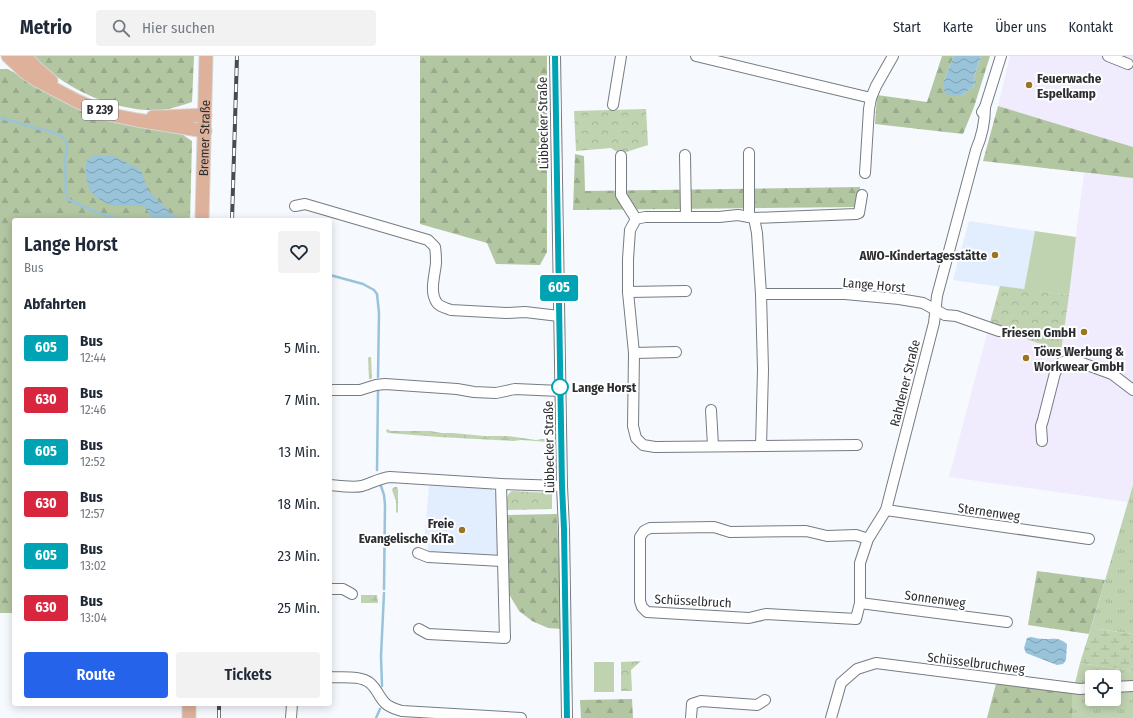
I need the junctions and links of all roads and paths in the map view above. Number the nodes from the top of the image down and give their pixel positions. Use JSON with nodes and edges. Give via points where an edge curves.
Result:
{"nodes":[{"id":1,"x":8,"y":56,"type":"edge"},
{"id":2,"x":25,"y":56,"type":"edge"},
{"id":3,"x":206,"y":56,"type":"edge"},
{"id":4,"x":555,"y":56,"type":"edge"},
{"id":5,"x":621,"y":56,"type":"edge"},
{"id":6,"x":696,"y":56,"type":"edge"},
{"id":7,"x":893,"y":56,"type":"edge"},
{"id":8,"x":1001,"y":56,"type":"edge"},
{"id":9,"x":1108,"y":56,"type":"edge"},
{"id":10,"x":1128,"y":64,"type":"dead end"},
{"id":11,"x":871,"y":98,"type":"junction"},
{"id":12,"x":614,"y":105,"type":"dead end"},
{"id":13,"x":205,"y":115,"type":"junction"},
{"id":14,"x":205,"y":131,"type":"junction"},
{"id":15,"x":749,"y":153,"type":"dead end"},
{"id":16,"x":686,"y":155,"type":"dead end"},
{"id":17,"x":621,"y":156,"type":"dead end"},
{"id":18,"x":866,"y":174,"type":"dead end"},
{"id":19,"x":862,"y":195,"type":"dead end"},
{"id":20,"x":295,"y":206,"type":"dead end"},
{"id":21,"x":686,"y":216,"type":"junction"},
{"id":22,"x":202,"y":218,"type":"edge"},
{"id":23,"x":752,"y":218,"type":"junction"},
{"id":24,"x":636,"y":219,"type":"junction"},
{"id":25,"x":686,"y":290,"type":"dead end"},
{"id":26,"x":628,"y":292,"type":"junction"},
{"id":27,"x":761,"y":294,"type":"junction"},
{"id":28,"x":935,"y":309,"type":"junction"},
{"id":29,"x":559,"y":316,"type":"junction"},
{"id":30,"x":998,"y":331,"type":"dead end"},
{"id":31,"x":676,"y":352,"type":"dead end"},
{"id":32,"x":634,"y":353,"type":"junction"},
{"id":33,"x":332,"y":390,"type":"edge"},
{"id":34,"x":1133,"y":390,"type":"edge"},
{"id":35,"x":560,"y":391,"type":"junction"},
{"id":36,"x":711,"y":410,"type":"dead end"},
{"id":37,"x":1042,"y":441,"type":"dead end"},
{"id":38,"x":857,"y":445,"type":"dead end"},
{"id":39,"x":712,"y":446,"type":"junction"},
{"id":40,"x":761,"y":446,"type":"junction"},
{"id":41,"x":501,"y":484,"type":"junction"},
{"id":42,"x":332,"y":485,"type":"edge"},
{"id":43,"x":562,"y":486,"type":"junction"},
{"id":44,"x":886,"y":510,"type":"junction"},
{"id":45,"x":868,"y":539,"type":"junction"},
{"id":46,"x":1089,"y":539,"type":"dead end"},
{"id":47,"x":418,"y":553,"type":"dead end"},
{"id":48,"x":502,"y":561,"type":"junction"},
{"id":49,"x":332,"y":589,"type":"edge"},
{"id":50,"x":352,"y":594,"type":"dead end"},
{"id":51,"x":860,"y":603,"type":"junction"},
{"id":52,"x":856,"y":619,"type":"joint"},
{"id":53,"x":1007,"y":622,"type":"dead end"},
{"id":54,"x":419,"y":629,"type":"dead end"},
{"id":55,"x":332,"y":677,"type":"edge"},
{"id":56,"x":1133,"y":686,"type":"edge"},
{"id":57,"x":1121,"y":687,"type":"edge"},
{"id":58,"x":1085,"y":689,"type":"edge"},
{"id":59,"x":765,"y":700,"type":"dead end"},
{"id":60,"x":189,"y":706,"type":"edge"},
{"id":61,"x":292,"y":706,"type":"edge"},
{"id":62,"x":485,"y":717,"type":"edge"},
{"id":63,"x":189,"y":718,"type":"edge"},
{"id":64,"x":291,"y":718,"type":"edge"},
{"id":65,"x":521,"y":718,"type":"edge"},
{"id":66,"x":567,"y":718,"type":"edge"},
{"id":67,"x":691,"y":718,"type":"edge"},
{"id":68,"x":831,"y":718,"type":"edge"}],
"edges":[{"from":1,"to":14,"type":"main road","number":"B 239","via":[[37,80],[103,112]]},
{"from":2,"to":13,"type":"main road","number":"B 239","via":[[55,84],[103,107],[137,116]]},
{"from":3,"to":13,"type":"main road","name":"Bremer Straße"},
{"from":4,"to":29,"type":"street","name":"Lübbecker Straße"},
{"from":5,"to":12,"type":"street"},
{"from":6,"to":11,"type":"street"},
{"from":7,"to":11,"type":"street"},
{"from":8,"to":28,"type":"street","name":"Rahdener Straße","via":[[985,107],[979,117],[975,138],[976,150]]},
{"from":9,"to":10,"type":"street"},
{"from":11,"to":18,"type":"street"},
{"from":13,"to":14,"type":"main road","name":"Bremer Straße"},
{"from":14,"to":22,"type":"main road","name":"Bremer Straße"},
{"from":15,"to":23,"type":"street"},
{"from":16,"to":21,"type":"street"},
{"from":17,"to":24,"type":"street","via":[[621,195]]},
{"from":19,"to":23,"type":"street","via":[[860,210],[856,214]]},
{"from":20,"to":29,"type":"street","via":[[305,204],[428,240],[435,247],[434,298],[443,308]]},
{"from":21,"to":23,"type":"street","via":[[738,215]]},
{"from":21,"to":24,"type":"street"},
{"from":23,"to":27,"type":"street","via":[[757,232]]},
{"from":24,"to":26,"type":"street","via":[[630,230]]},
{"from":25,"to":26,"type":"street"},
{"from":26,"to":32,"type":"street"},
{"from":27,"to":28,"type":"street","name":"Lange Horst","via":[[845,294],[899,299],[923,303]]},
{"from":27,"to":40,"type":"street"},
{"from":28,"to":30,"type":"street","name":"Lange Horst","via":[[945,315],[956,316]]},
{"from":28,"to":44,"type":"street","name":"Rahdener Straße","via":[[934,323]]},
{"from":29,"to":35,"type":"street","name":"Lübbecker Straße"},
{"from":31,"to":32,"type":"street"},
{"from":32,"to":39,"type":"street","via":[[633,426],[636,438],[643,445],[656,447]]},
{"from":33,"to":35,"type":"street","via":[[360,390],[385,384],[496,393],[515,389]]},
{"from":34,"to":37,"type":"street","via":[[1112,374],[1071,359],[1061,363],[1055,373],[1041,426]]},
{"from":35,"to":43,"type":"street","name":"Lübbecker Straße"},
{"from":36,"to":39,"type":"street"},
{"from":38,"to":40,"type":"street"},
{"from":39,"to":40,"type":"street"},
{"from":41,"to":42,"type":"street","via":[[390,477],[357,486]]},
{"from":41,"to":43,"type":"street"},
{"from":41,"to":48,"type":"street"},
{"from":43,"to":66,"type":"street","name":"Lübbecker Straße"},
{"from":44,"to":45,"type":"street","name":"Rahdener Straße"},
{"from":44,"to":46,"type":"street","name":"Sternenweg"},
{"from":45,"to":51,"type":"street","name":"Rahdener Straße","via":[[860,563]]},
{"from":45,"to":52,"type":"street","name":"Schüsselbruch","via":[[856,535],[827,536],[806,531],[730,532],[714,527],[650,528],[640,537],[640,601],[648,612],[749,618],[766,614]]},
{"from":47,"to":48,"type":"street","via":[[428,557]]},
{"from":48,"to":54,"type":"street","via":[[505,638],[428,634]]},
{"from":49,"to":50,"type":"street"},
{"from":51,"to":52,"type":"street","name":"Rahdener Straße"},
{"from":51,"to":53,"type":"street","name":"Sonnenweg"},
{"from":55,"to":62,"type":"street","via":[[370,682],[385,703],[402,711]]},
{"from":56,"to":57,"type":"street"},
{"from":58,"to":68,"type":"street","name":"Schüsselbruchweg","via":[[876,663],[857,669],[841,683]]},
{"from":59,"to":67,"type":"street","via":[[757,705],[700,701],[692,704]]},
{"from":60,"to":63,"type":"main road"},
{"from":61,"to":64,"type":"street"},
{"from":62,"to":65,"type":"street"}]}
